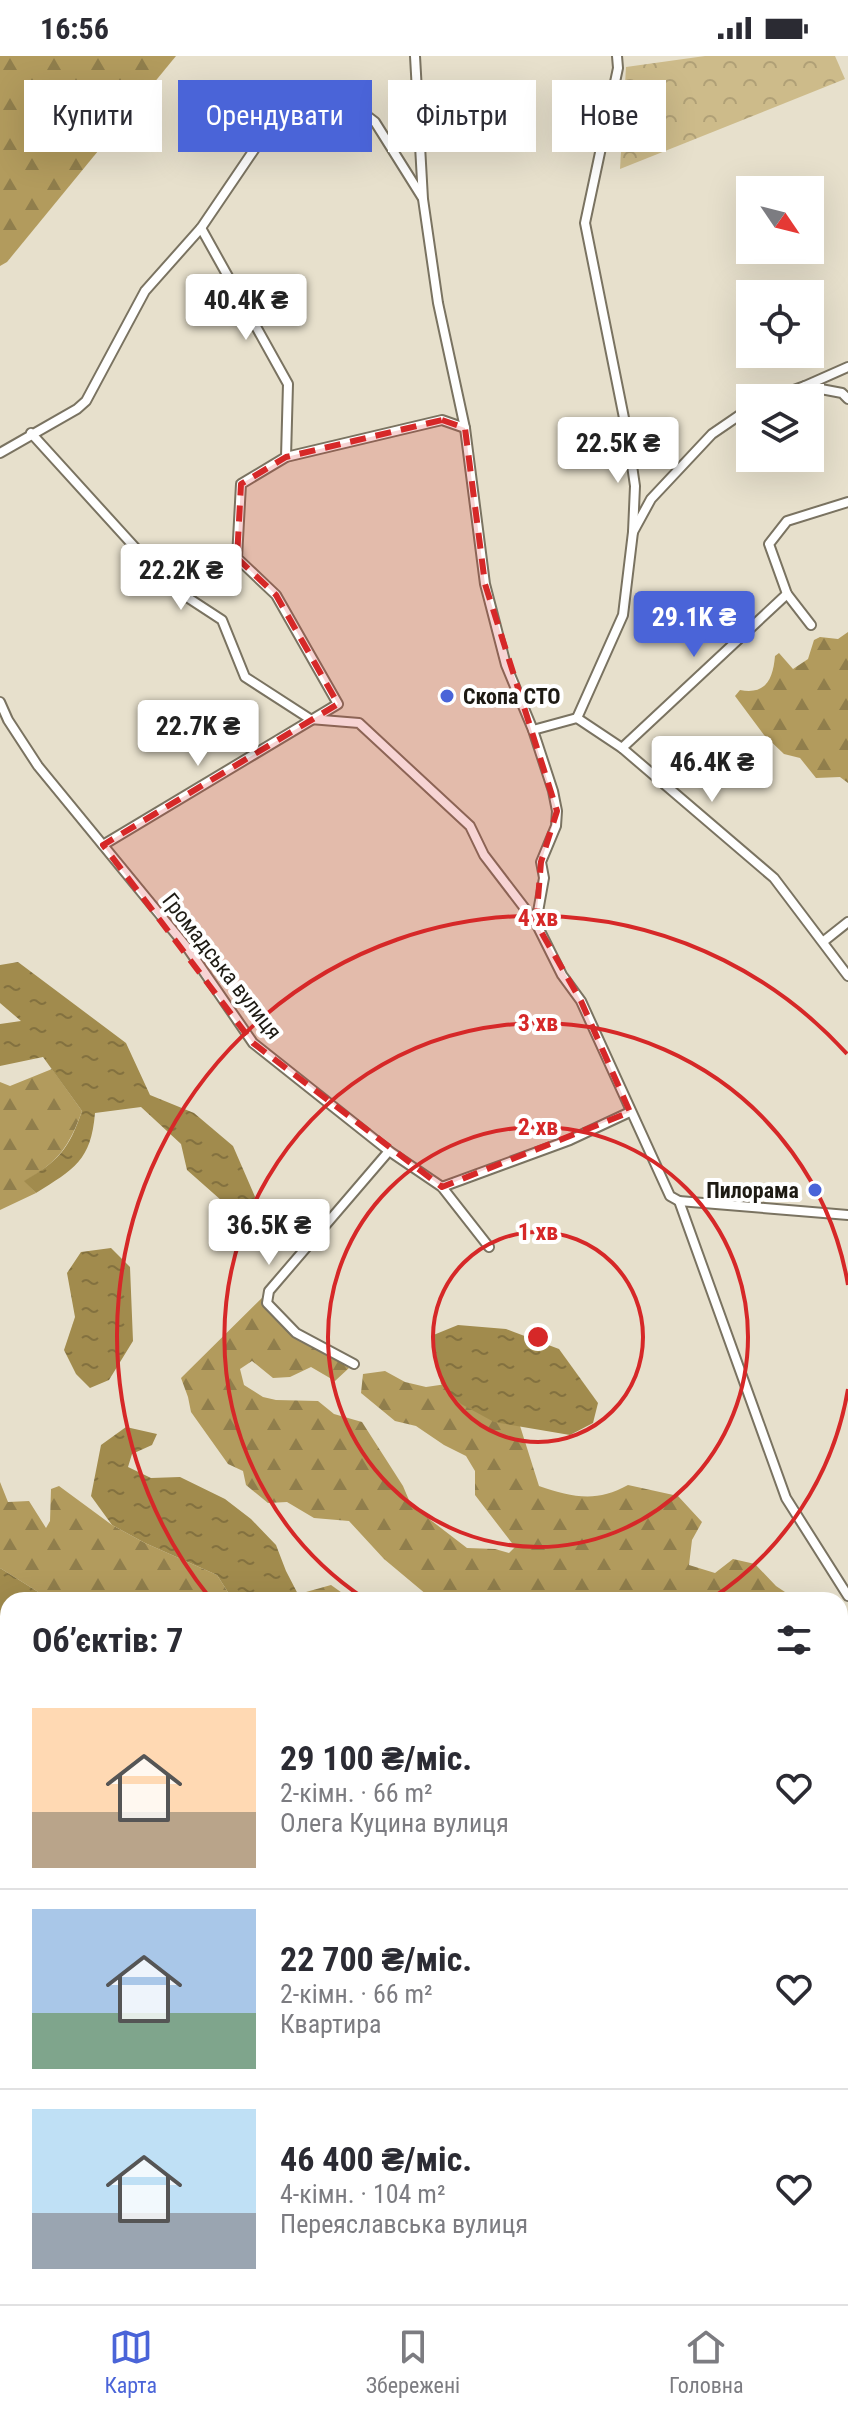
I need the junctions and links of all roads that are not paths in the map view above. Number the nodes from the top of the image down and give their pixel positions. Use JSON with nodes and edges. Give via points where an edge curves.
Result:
{"nodes":[{"id":1,"x":415,"y":56,"type":"edge"},
{"id":2,"x":617,"y":56,"type":"edge"},
{"id":3,"x":372,"y":120,"type":"edge"},
{"id":4,"x":253,"y":152,"type":"edge"},
{"id":5,"x":423,"y":199,"type":"junction"},
{"id":6,"x":201,"y":228,"type":"junction"},
{"id":7,"x":848,"y":367,"type":"edge"},
{"id":8,"x":810,"y":384,"type":"edge"},
{"id":9,"x":824,"y":390,"type":"edge"},
{"id":10,"x":848,"y":399,"type":"edge"},
{"id":11,"x":736,"y":418,"type":"edge"},
{"id":12,"x":465,"y":428,"type":"junction"},
{"id":13,"x":31,"y":433,"type":"junction"},
{"id":14,"x":0,"y":453,"type":"edge"},
{"id":15,"x":286,"y":457,"type":"junction"},
{"id":16,"x":848,"y":502,"type":"edge"},
{"id":17,"x":633,"y":532,"type":"junction"},
{"id":18,"x":787,"y":594,"type":"junction"},
{"id":19,"x":811,"y":625,"type":"dead end"},
{"id":20,"x":0,"y":702,"type":"edge"},
{"id":21,"x":577,"y":718,"type":"junction"},
{"id":22,"x":310,"y":719,"type":"junction"},
{"id":23,"x":533,"y":730,"type":"junction"},
{"id":24,"x":622,"y":748,"type":"junction"},
{"id":25,"x":103,"y":845,"type":"junction"},
{"id":26,"x":848,"y":922,"type":"edge"},
{"id":27,"x":536,"y":923,"type":"junction"},
{"id":28,"x":824,"y":941,"type":"junction"},
{"id":29,"x":848,"y":976,"type":"edge"},
{"id":30,"x":630,"y":1112,"type":"junction"},
{"id":31,"x":389,"y":1151,"type":"junction"},
{"id":32,"x":442,"y":1187,"type":"junction"},
{"id":33,"x":679,"y":1201,"type":"junction"},
{"id":34,"x":848,"y":1215,"type":"edge"},
{"id":35,"x":489,"y":1247,"type":"dead end"},
{"id":36,"x":354,"y":1364,"type":"dead end"},
{"id":37,"x":845,"y":1592,"type":"edge"}],
"edges":[{"from":1,"to":5,"type":"street"},
{"from":2,"to":17,"type":"street","via":[[585,223],[628,438],[635,486]]},
{"from":3,"to":5,"type":"street"},
{"from":4,"to":6,"type":"street"},
{"from":5,"to":12,"type":"street","via":[[438,303]]},
{"from":6,"to":13,"type":"street","via":[[145,291],[86,401]]},
{"from":6,"to":15,"type":"street","via":[[288,384]]},
{"from":7,"to":8,"type":"street"},
{"from":9,"to":10,"type":"street"},
{"from":11,"to":17,"type":"street","via":[[712,434],[651,499]]},
{"from":12,"to":15,"type":"street","via":[[442,420]]},
{"from":12,"to":23,"type":"street","via":[[485,584],[506,665]]},
{"from":13,"to":14,"type":"street"},
{"from":13,"to":22,"type":"street","via":[[170,586],[222,620],[245,677]]},
{"from":15,"to":22,"type":"street","via":[[241,484],[237,558],[276,595],[338,704]]},
{"from":16,"to":18,"type":"street","via":[[787,521],[769,544]]},
{"from":17,"to":21,"type":"street","via":[[623,615]]},
{"from":18,"to":19,"type":"street"},
{"from":18,"to":24,"type":"street"},
{"from":20,"to":25,"type":"street","name":"Громадська вулиця","via":[[38,766]]},
{"from":21,"to":23,"type":"street"},
{"from":21,"to":24,"type":"street"},
{"from":22,"to":25,"type":"street"},
{"from":22,"to":27,"type":"street","via":[[359,723],[470,826],[484,855]]},
{"from":23,"to":27,"type":"street","via":[[557,811],[541,862],[544,878]]},
{"from":24,"to":28,"type":"street","via":[[774,878]]},
{"from":25,"to":31,"type":"street","name":"Громадська вулиця","via":[[189,950],[253,1043]]},
{"from":26,"to":28,"type":"street"},
{"from":27,"to":30,"type":"street","via":[[581,1001]]},
{"from":28,"to":29,"type":"street"},
{"from":30,"to":32,"type":"street"},
{"from":30,"to":33,"type":"street","via":[[670,1196]]},
{"from":31,"to":32,"type":"street","name":"Громадська вулиця"},
{"from":31,"to":36,"type":"street","via":[[269,1291],[267,1303],[296,1333]]},
{"from":32,"to":35,"type":"street","name":"Громадська вулиця"},
{"from":33,"to":34,"type":"street"},
{"from":33,"to":37,"type":"street","via":[[786,1498]]}]}
